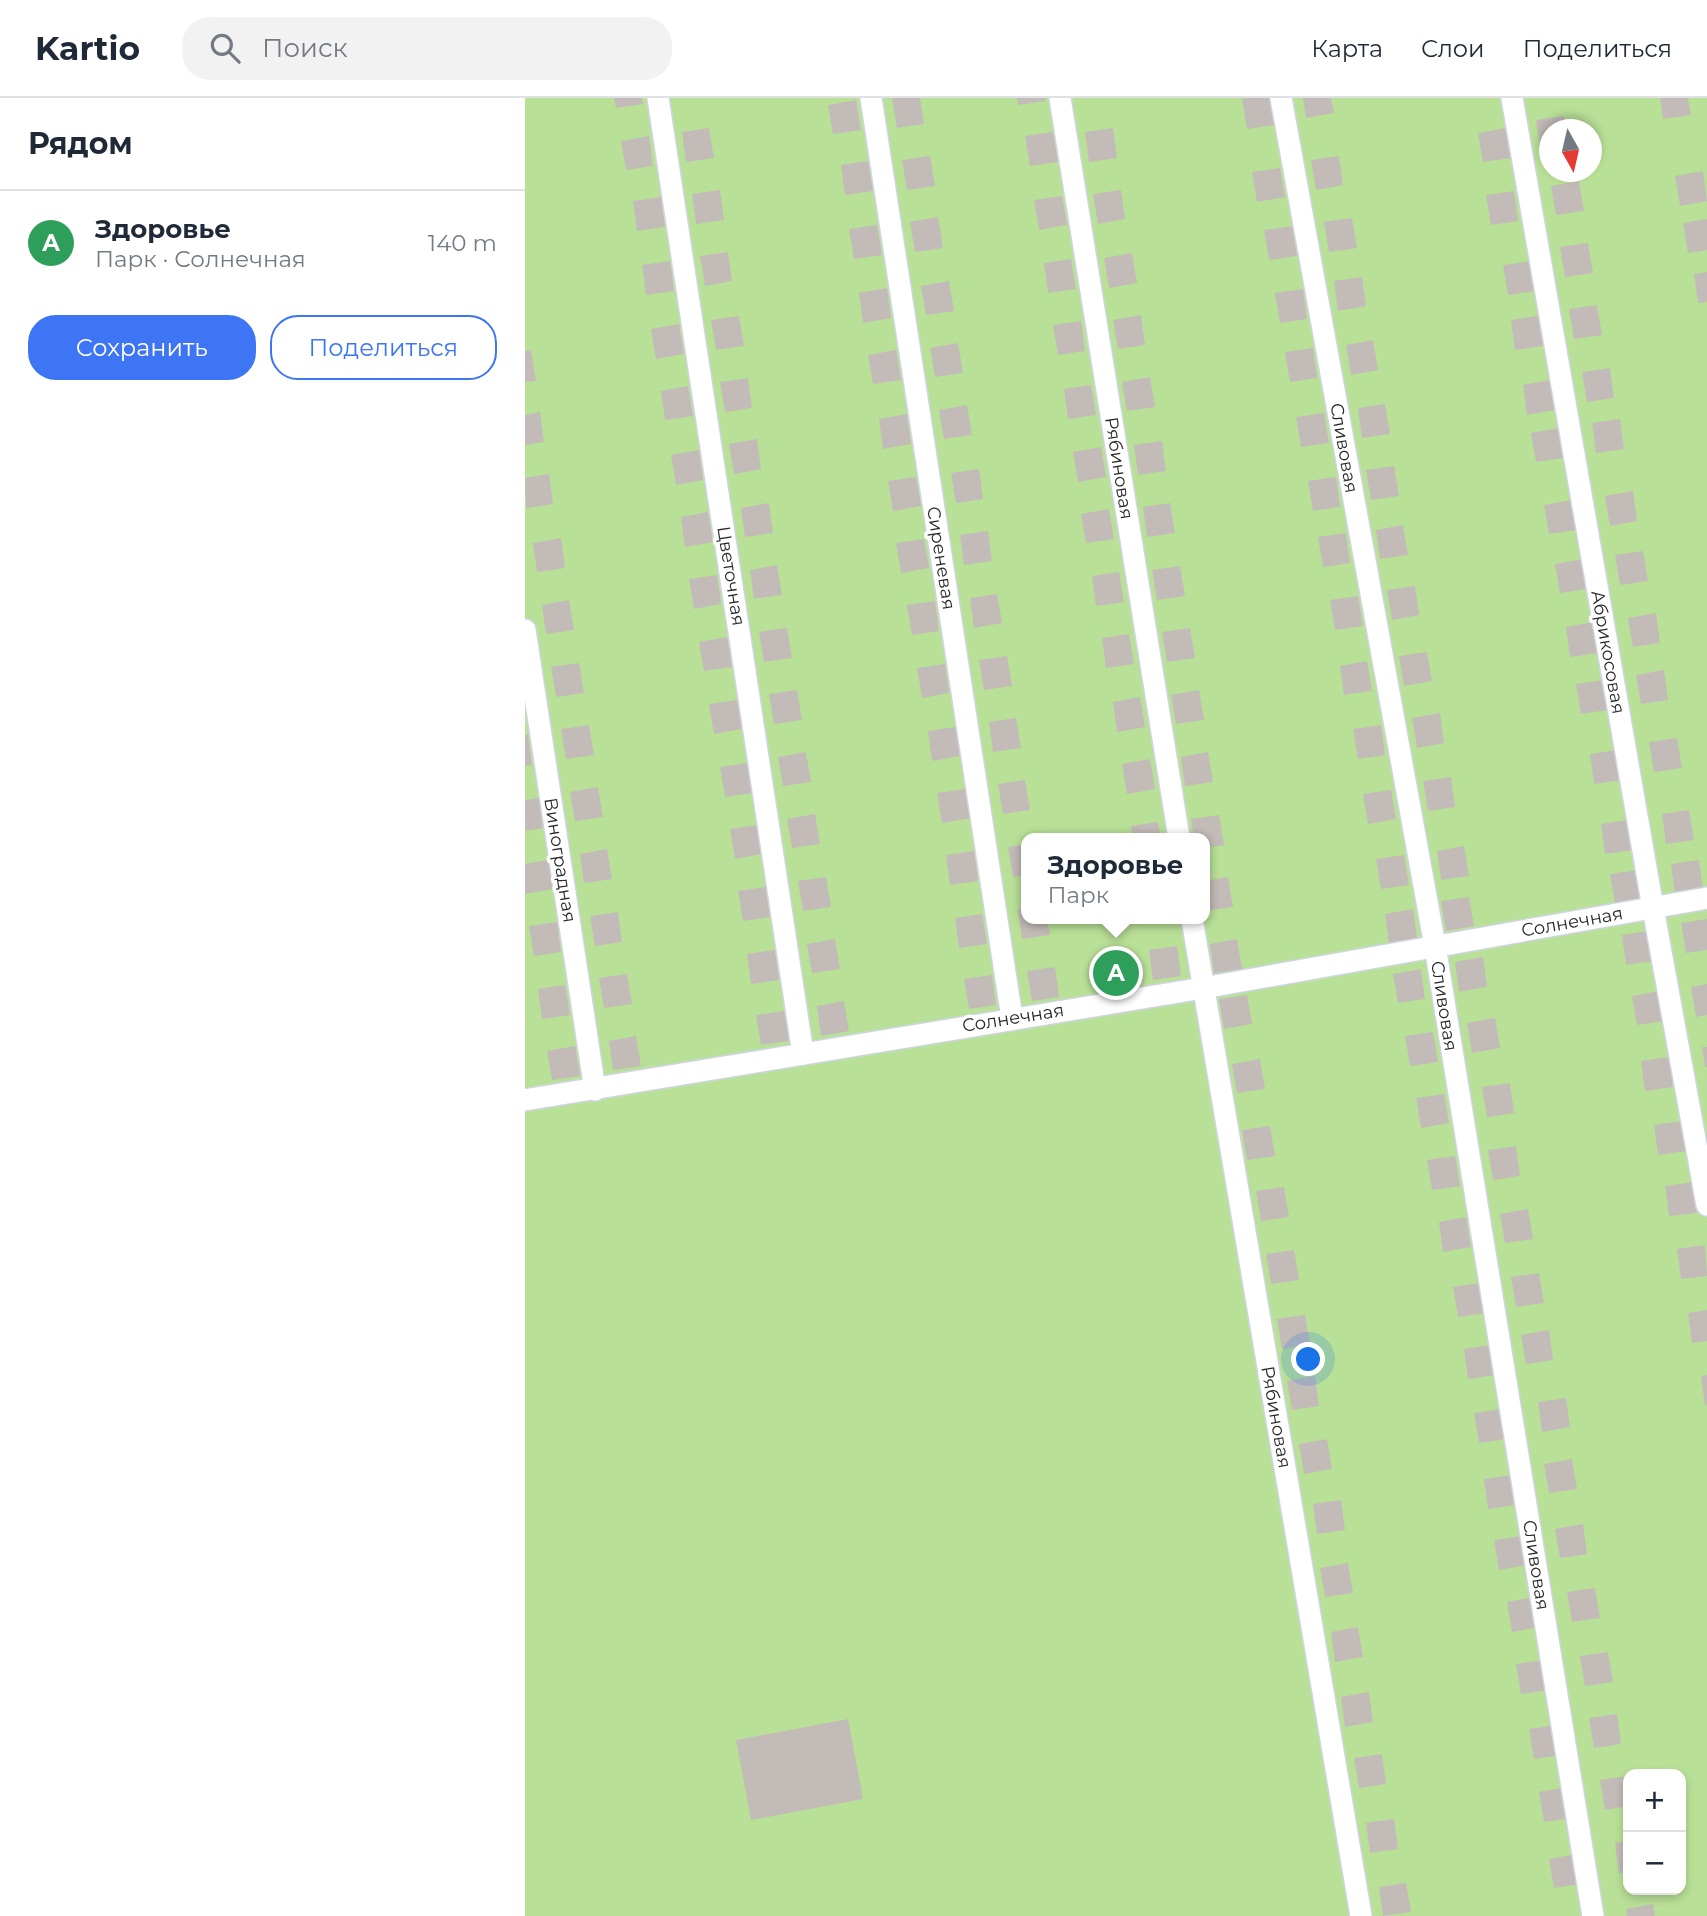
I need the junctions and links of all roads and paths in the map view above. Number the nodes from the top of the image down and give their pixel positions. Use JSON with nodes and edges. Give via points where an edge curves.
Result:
{"nodes":[{"id":1,"x":658,"y":98,"type":"edge"},
{"id":2,"x":871,"y":98,"type":"edge"},
{"id":3,"x":1060,"y":98,"type":"edge"},
{"id":4,"x":1281,"y":98,"type":"edge"},
{"id":5,"x":1512,"y":98,"type":"edge"},
{"id":6,"x":525,"y":630,"type":"edge"},
{"id":7,"x":1178,"y":833,"type":"edge"},
{"id":8,"x":1707,"y":898,"type":"edge"},
{"id":9,"x":1653,"y":908,"type":"junction"},
{"id":10,"x":1193,"y":924,"type":"edge"},
{"id":11,"x":1435,"y":946,"type":"junction"},
{"id":12,"x":1203,"y":988,"type":"junction"},
{"id":13,"x":1012,"y":1018,"type":"junction"},
{"id":14,"x":803,"y":1054,"type":"junction"},
{"id":15,"x":595,"y":1090,"type":"junction"},
{"id":16,"x":525,"y":1100,"type":"edge"},
{"id":17,"x":1707,"y":1205,"type":"edge"},
{"id":18,"x":1361,"y":1916,"type":"edge"},
{"id":19,"x":1593,"y":1916,"type":"edge"}],
"edges":[{"from":1,"to":14,"type":"street","name":"Цветочная"},
{"from":2,"to":13,"type":"street","name":"Сиреневая"},
{"from":3,"to":7,"type":"street","name":"Рябиновая"},
{"from":4,"to":11,"type":"street","name":"Сливовая"},
{"from":5,"to":9,"type":"street","name":"Абрикосовая"},
{"from":6,"to":15,"type":"street","name":"Виноградная"},
{"from":8,"to":9,"type":"street","name":"Солнечная"},
{"from":9,"to":11,"type":"street","name":"Солнечная"},
{"from":9,"to":17,"type":"street","name":"Абрикосовая"},
{"from":10,"to":12,"type":"street","name":"Рябиновая"},
{"from":11,"to":12,"type":"street","name":"Солнечная"},
{"from":11,"to":19,"type":"street","name":"Сливовая"},
{"from":12,"to":13,"type":"street","name":"Солнечная"},
{"from":12,"to":18,"type":"street","name":"Рябиновая"},
{"from":13,"to":14,"type":"street","name":"Солнечная"},
{"from":14,"to":15,"type":"street","name":"Солнечная"},
{"from":15,"to":16,"type":"street","name":"Солнечная"}]}
